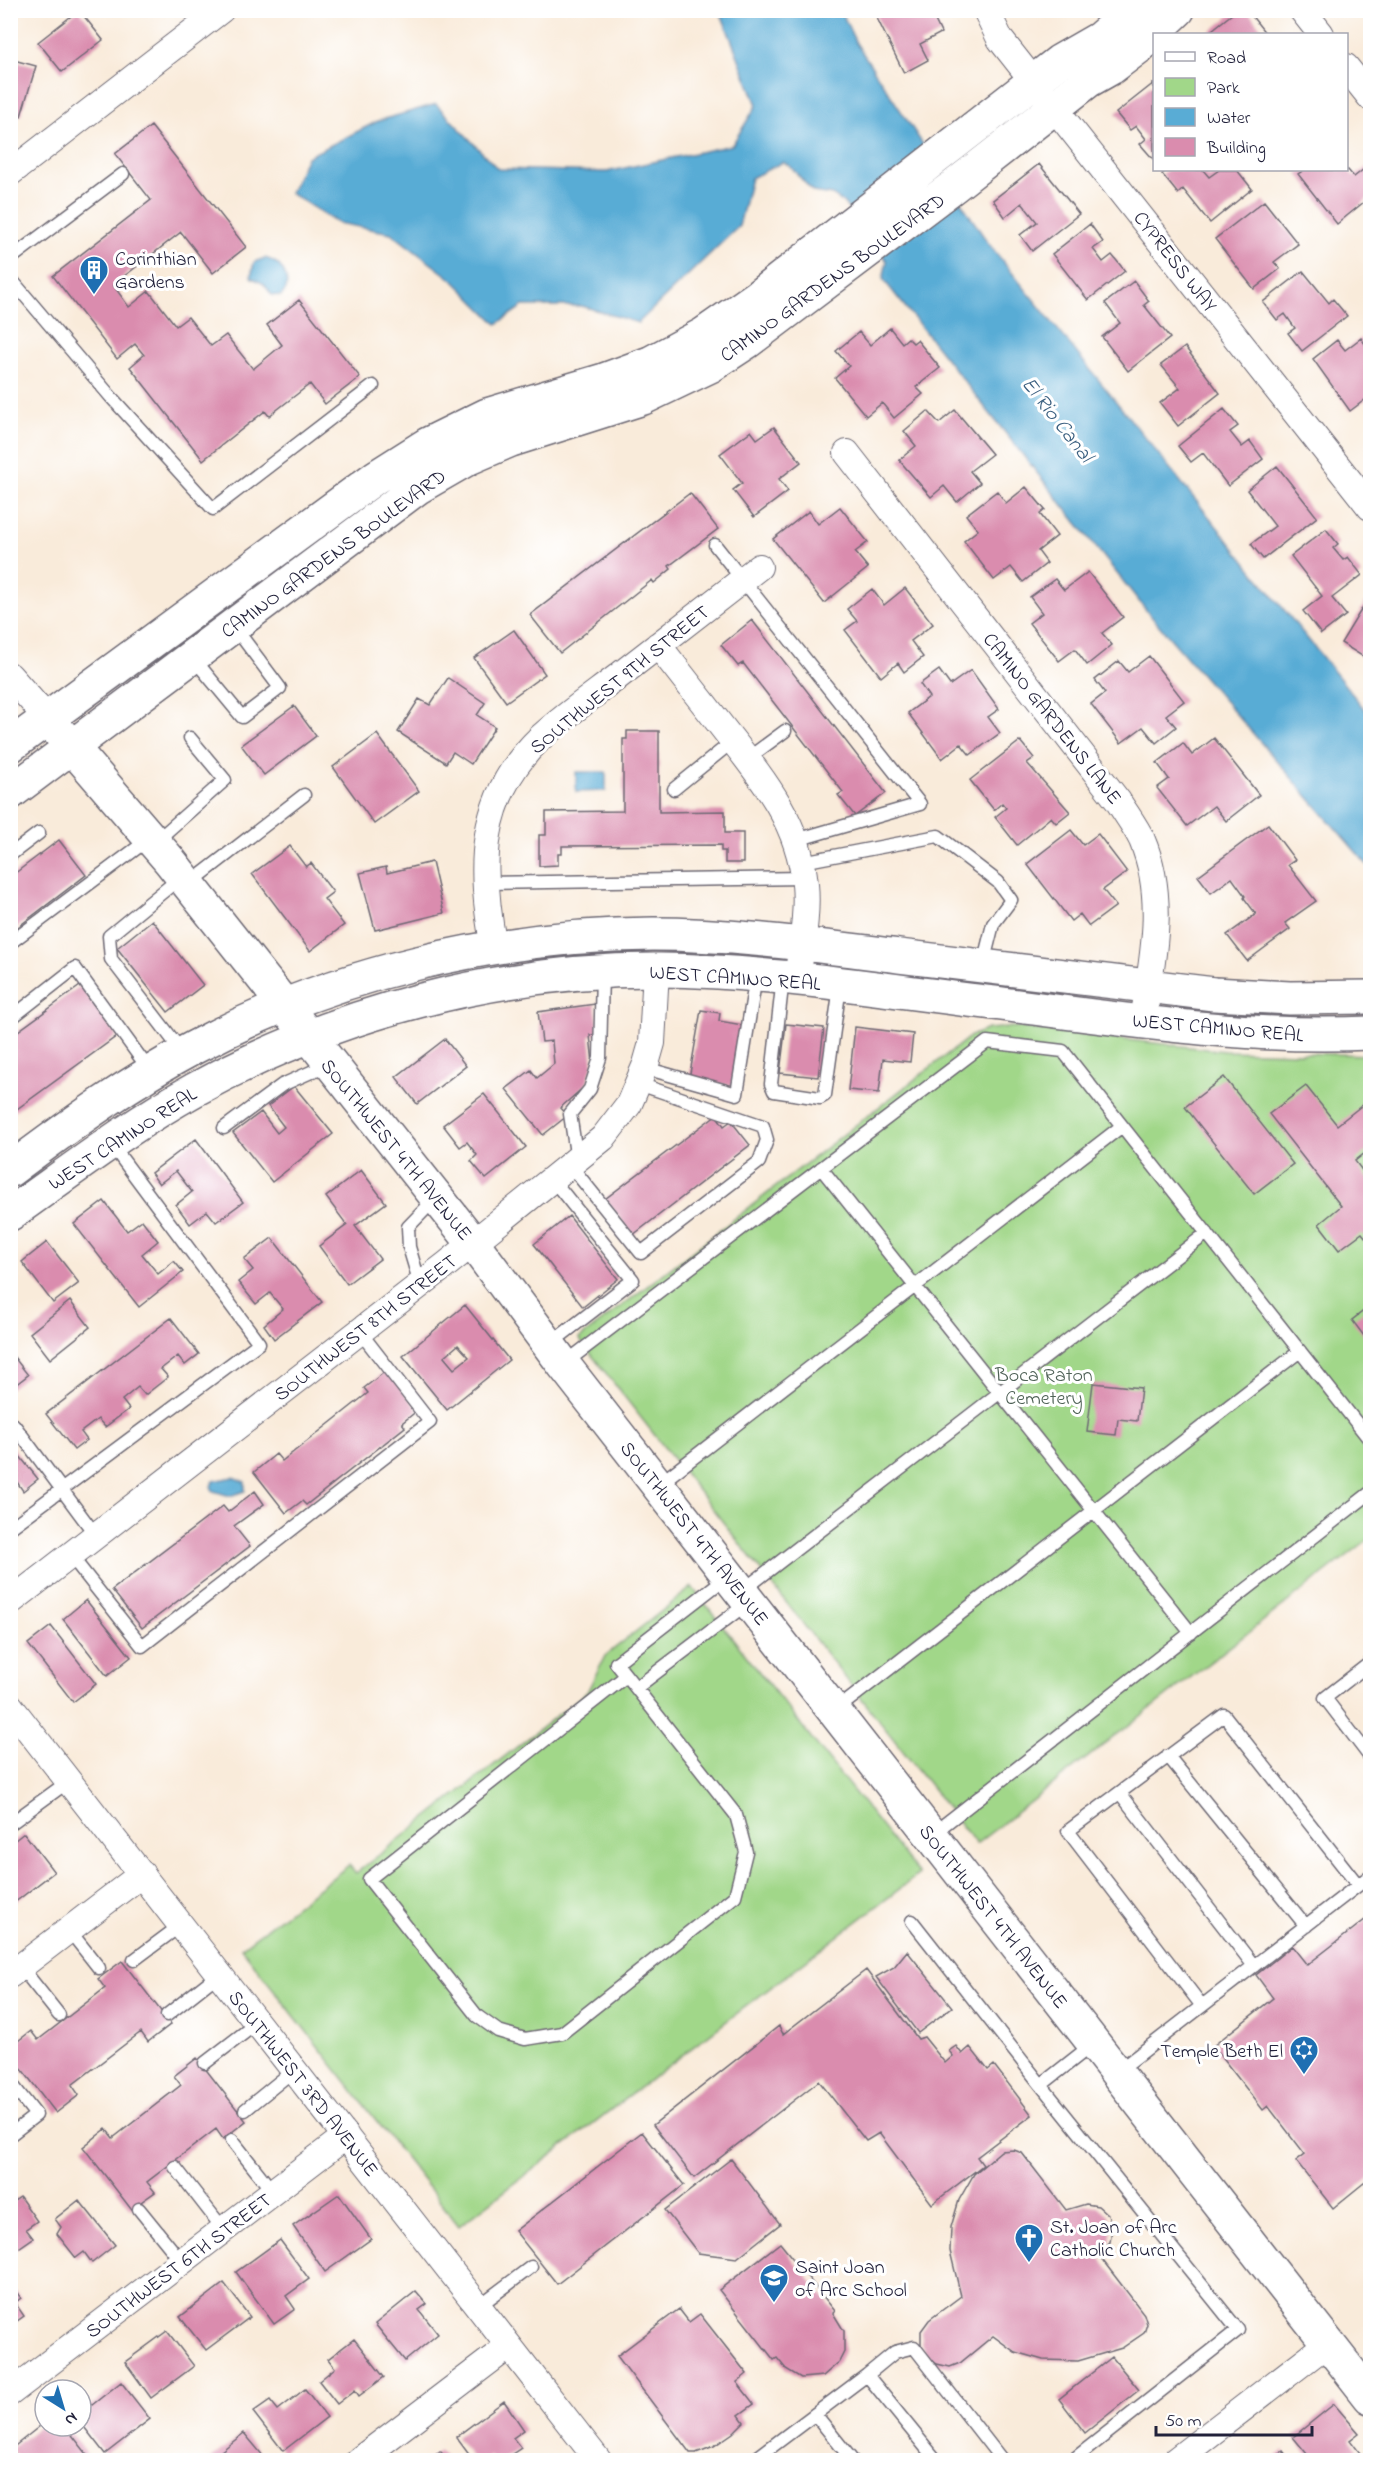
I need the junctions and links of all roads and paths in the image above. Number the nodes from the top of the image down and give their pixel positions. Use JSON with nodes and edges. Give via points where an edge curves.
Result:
{"nodes":[{"id":1,"x":221,"y":10,"type":"edge"},
{"id":2,"x":986,"y":10,"type":"edge"},
{"id":3,"x":1132,"y":10,"type":"edge"},
{"id":4,"x":1178,"y":10,"type":"edge"},
{"id":5,"x":1302,"y":10,"type":"edge"},
{"id":6,"x":1153,"y":33,"type":"edge"},
{"id":7,"x":1153,"y":33,"type":"edge"},
{"id":8,"x":1320,"y":33,"type":"edge"},
{"id":9,"x":1348,"y":68,"type":"edge"},
{"id":10,"x":1034,"y":81,"type":"junction"},
{"id":11,"x":1371,"y":97,"type":"edge"},
{"id":12,"x":1054,"y":107,"type":"junction"},
{"id":13,"x":10,"y":173,"type":"edge"},
{"id":14,"x":123,"y":174,"type":"dead end"},
{"id":15,"x":10,"y":259,"type":"edge"},
{"id":16,"x":10,"y":278,"type":"edge"},
{"id":17,"x":739,"y":329,"type":"junction"},
{"id":18,"x":374,"y":386,"type":"dead end"},
{"id":19,"x":847,"y":453,"type":"dead end"},
{"id":20,"x":1371,"y":507,"type":"edge"},
{"id":21,"x":344,"y":522,"type":"junction"},
{"id":22,"x":715,"y":544,"type":"dead end"},
{"id":23,"x":751,"y":573,"type":"junction"},
{"id":24,"x":192,"y":613,"type":"junction"},
{"id":25,"x":212,"y":640,"type":"junction"},
{"id":26,"x":658,"y":645,"type":"junction"},
{"id":27,"x":10,"y":676,"type":"edge"},
{"id":28,"x":46,"y":718,"type":"junction"},
{"id":29,"x":785,"y":731,"type":"dead end"},
{"id":30,"x":190,"y":738,"type":"dead end"},
{"id":31,"x":10,"y":746,"type":"edge"},
{"id":32,"x":69,"y":747,"type":"junction"},
{"id":33,"x":740,"y":750,"type":"junction"},
{"id":34,"x":674,"y":789,"type":"dead end"},
{"id":35,"x":10,"y":793,"type":"edge"},
{"id":36,"x":304,"y":795,"type":"dead end"},
{"id":37,"x":39,"y":833,"type":"dead end"},
{"id":38,"x":152,"y":841,"type":"junction"},
{"id":39,"x":10,"y":855,"type":"edge"},
{"id":40,"x":801,"y":860,"type":"junction"},
{"id":41,"x":185,"y":881,"type":"junction"},
{"id":42,"x":484,"y":883,"type":"junction"},
{"id":43,"x":10,"y":943,"type":"edge"},
{"id":44,"x":801,"y":944,"type":"junction"},
{"id":45,"x":494,"y":948,"type":"junction"},
{"id":46,"x":982,"y":966,"type":"junction"},
{"id":47,"x":656,"y":970,"type":"junction"},
{"id":48,"x":602,"y":972,"type":"junction"},
{"id":49,"x":779,"y":978,"type":"junction"},
{"id":50,"x":840,"y":985,"type":"junction"},
{"id":51,"x":1148,"y":987,"type":"junction"},
{"id":52,"x":1371,"y":997,"type":"edge"},
{"id":53,"x":284,"y":1007,"type":"junction"},
{"id":54,"x":10,"y":1019,"type":"edge"},
{"id":55,"x":1143,"y":1022,"type":"junction"},
{"id":56,"x":1371,"y":1033,"type":"edge"},
{"id":57,"x":308,"y":1037,"type":"junction"},
{"id":58,"x":184,"y":1053,"type":"junction"},
{"id":59,"x":329,"y":1064,"type":"junction"},
{"id":60,"x":151,"y":1072,"type":"junction"},
{"id":61,"x":642,"y":1076,"type":"junction"},
{"id":62,"x":1122,"y":1126,"type":"junction"},
{"id":63,"x":224,"y":1128,"type":"dead end"},
{"id":64,"x":110,"y":1142,"type":"junction"},
{"id":65,"x":567,"y":1168,"type":"junction"},
{"id":66,"x":821,"y":1168,"type":"junction"},
{"id":67,"x":11,"y":1170,"type":"edge"},
{"id":68,"x":436,"y":1199,"type":"junction"},
{"id":69,"x":10,"y":1214,"type":"edge"},
{"id":70,"x":1207,"y":1233,"type":"junction"},
{"id":71,"x":472,"y":1243,"type":"junction"},
{"id":72,"x":420,"y":1284,"type":"junction"},
{"id":73,"x":915,"y":1286,"type":"junction"},
{"id":74,"x":360,"y":1332,"type":"junction"},
{"id":75,"x":1300,"y":1351,"type":"junction"},
{"id":76,"x":556,"y":1354,"type":"junction"},
{"id":77,"x":1000,"y":1392,"type":"junction"},
{"id":78,"x":14,"y":1425,"type":"dead end"},
{"id":79,"x":1371,"y":1440,"type":"edge"},
{"id":80,"x":658,"y":1485,"type":"junction"},
{"id":81,"x":62,"y":1490,"type":"junction"},
{"id":82,"x":1371,"y":1493,"type":"edge"},
{"id":83,"x":1094,"y":1510,"type":"junction"},
{"id":84,"x":10,"y":1528,"type":"edge"},
{"id":85,"x":97,"y":1537,"type":"junction"},
{"id":86,"x":71,"y":1556,"type":"junction"},
{"id":87,"x":740,"y":1590,"type":"junction"},
{"id":88,"x":10,"y":1602,"type":"edge"},
{"id":89,"x":1191,"y":1633,"type":"junction"},
{"id":90,"x":1371,"y":1664,"type":"edge"},
{"id":91,"x":626,"y":1676,"type":"junction"},
{"id":92,"x":636,"y":1688,"type":"junction"},
{"id":93,"x":10,"y":1706,"type":"edge"},
{"id":94,"x":835,"y":1711,"type":"junction"},
{"id":95,"x":1168,"y":1756,"type":"junction"},
{"id":96,"x":1371,"y":1757,"type":"edge"},
{"id":97,"x":69,"y":1781,"type":"junction"},
{"id":98,"x":1120,"y":1793,"type":"junction"},
{"id":99,"x":10,"y":1824,"type":"edge"},
{"id":100,"x":931,"y":1835,"type":"junction"},
{"id":101,"x":142,"y":1874,"type":"junction"},
{"id":102,"x":1371,"y":1876,"type":"edge"},
{"id":103,"x":1358,"y":1885,"type":"junction"},
{"id":104,"x":912,"y":1921,"type":"dead end"},
{"id":105,"x":181,"y":1925,"type":"junction"},
{"id":106,"x":1306,"y":1926,"type":"junction"},
{"id":107,"x":69,"y":1930,"type":"junction"},
{"id":108,"x":134,"y":1960,"type":"dead end"},
{"id":109,"x":1254,"y":1966,"type":"junction"},
{"id":110,"x":99,"y":1968,"type":"dead end"},
{"id":111,"x":16,"y":1971,"type":"edge"},
{"id":112,"x":219,"y":1974,"type":"junction"},
{"id":113,"x":1202,"y":2006,"type":"junction"},
{"id":114,"x":167,"y":2014,"type":"dead end"},
{"id":115,"x":59,"y":2015,"type":"dead end"},
{"id":116,"x":257,"y":2023,"type":"junction"},
{"id":117,"x":1094,"y":2043,"type":"junction"},
{"id":118,"x":205,"y":2063,"type":"dead end"},
{"id":119,"x":294,"y":2070,"type":"junction"},
{"id":120,"x":1117,"y":2072,"type":"junction"},
{"id":121,"x":10,"y":2082,"type":"edge"},
{"id":122,"x":1041,"y":2085,"type":"junction"},
{"id":123,"x":245,"y":2110,"type":"dead end"},
{"id":124,"x":10,"y":2135,"type":"edge"},
{"id":125,"x":346,"y":2136,"type":"junction"},
{"id":126,"x":232,"y":2140,"type":"dead end"},
{"id":127,"x":175,"y":2167,"type":"dead end"},
{"id":128,"x":273,"y":2192,"type":"junction"},
{"id":129,"x":139,"y":2209,"type":"dead end"},
{"id":130,"x":224,"y":2230,"type":"junction"},
{"id":131,"x":182,"y":2262,"type":"junction"},
{"id":132,"x":531,"y":2267,"type":"dead end"},
{"id":133,"x":479,"y":2306,"type":"junction"},
{"id":134,"x":1328,"y":2343,"type":"junction"},
{"id":135,"x":509,"y":2346,"type":"junction"},
{"id":136,"x":867,"y":2375,"type":"junction"},
{"id":137,"x":10,"y":2393,"type":"edge"},
{"id":138,"x":1371,"y":2397,"type":"edge"},
{"id":139,"x":815,"y":2414,"type":"junction"},
{"id":140,"x":761,"y":2458,"type":"edge"},
{"id":141,"x":360,"y":2460,"type":"edge"},
{"id":142,"x":598,"y":2460,"type":"edge"},
{"id":143,"x":852,"y":2460,"type":"edge"},
{"id":144,"x":936,"y":2460,"type":"edge"},
{"id":145,"x":1002,"y":2460,"type":"edge"},
{"id":146,"x":1073,"y":2460,"type":"edge"},
{"id":147,"x":1176,"y":2460,"type":"edge"}],
"edges":[{"from":1,"to":13,"type":"street"},
{"from":2,"to":10,"type":"street","name":"CYPRESS WAY","via":[[1000,39]]},
{"from":3,"to":10,"type":"street","name":"CAMINO GARDENS BOULEVARD","via":[[1100,38]]},
{"from":4,"to":7,"type":"street","name":"CAMINO GARDENS BOULEVARD"},
{"from":5,"to":8,"type":"street"},
{"from":6,"to":12,"type":"street","name":"CAMINO GARDENS BOULEVARD","via":[[1133,52]]},
{"from":9,"to":11,"type":"street"},
{"from":10,"to":12,"type":"street","name":"CYPRESS WAY"},
{"from":10,"to":17,"type":"street","name":"CAMINO GARDENS BOULEVARD","via":[[835,236]]},
{"from":12,"to":17,"type":"street","name":"CAMINO GARDENS BOULEVARD","via":[[854,263]]},
{"from":12,"to":20,"type":"street","name":"CYPRESS WAY"},
{"from":14,"to":15,"type":"lane"},
{"from":16,"to":18,"type":"lane","via":[[213,509]]},
{"from":17,"to":21,"type":"street","name":"CAMINO GARDENS BOULEVARD","via":[[712,365],[643,398],[511,440]]},
{"from":19,"to":51,"type":"street","name":"CAMINO GARDENS LANE","via":[[1118,801],[1142,839],[1157,900]]},
{"from":21,"to":24,"type":"street","name":"CAMINO GARDENS BOULEVARD"},
{"from":21,"to":25,"type":"street","name":"CAMINO GARDENS BOULEVARD"},
{"from":22,"to":23,"type":"lane"},
{"from":23,"to":26,"type":"street","name":"SOUTHWEST 9TH STREET"},
{"from":23,"to":40,"type":"lane","via":[[920,804]]},
{"from":24,"to":25,"type":"street"},
{"from":24,"to":28,"type":"street","name":"CAMINO GARDENS BOULEVARD"},
{"from":25,"to":25,"type":"lane","via":[[280,688],[242,717]]},
{"from":25,"to":32,"type":"street","name":"CAMINO GARDENS BOULEVARD"},
{"from":26,"to":33,"type":"street"},
{"from":26,"to":42,"type":"street","name":"SOUTHWEST 9TH STREET","via":[[557,723],[524,755],[492,815]]},
{"from":27,"to":28,"type":"street","name":"SOUTHWEST 4TH AVENUE"},
{"from":28,"to":31,"type":"street","name":"CAMINO GARDENS BOULEVARD"},
{"from":28,"to":32,"type":"street","name":"SOUTHWEST 4TH AVENUE"},
{"from":29,"to":33,"type":"lane"},
{"from":30,"to":38,"type":"lane","via":[[225,780]]},
{"from":32,"to":35,"type":"street","name":"CAMINO GARDENS BOULEVARD"},
{"from":32,"to":38,"type":"street","name":"SOUTHWEST 4TH AVENUE"},
{"from":33,"to":34,"type":"lane"},
{"from":33,"to":40,"type":"street","via":[[777,798]]},
{"from":36,"to":41,"type":"lane"},
{"from":37,"to":39,"type":"lane"},
{"from":38,"to":41,"type":"street","name":"SOUTHWEST 4TH AVENUE"},
{"from":38,"to":43,"type":"lane"},
{"from":40,"to":42,"type":"lane"},
{"from":40,"to":44,"type":"street","via":[[805,908]]},
{"from":40,"to":46,"type":"lane","via":[[939,836],[998,882],[1011,900],[993,924]]},
{"from":41,"to":53,"type":"street","name":"SOUTHWEST 4TH AVENUE"},
{"from":41,"to":58,"type":"lane","via":[[109,936],[111,959]]},
{"from":42,"to":45,"type":"street","name":"SOUTHWEST 9TH STREET"},
{"from":44,"to":45,"type":"street","name":"WEST CAMINO REAL","via":[[650,934]]},
{"from":44,"to":46,"type":"street","name":"WEST CAMINO REAL"},
{"from":44,"to":49,"type":"street"},
{"from":45,"to":53,"type":"street","name":"WEST CAMINO REAL","via":[[383,973]]},
{"from":46,"to":51,"type":"street","name":"WEST CAMINO REAL"},
{"from":47,"to":48,"type":"street","name":"WEST CAMINO REAL"},
{"from":47,"to":49,"type":"street","name":"WEST CAMINO REAL"},
{"from":47,"to":61,"type":"street","name":"SOUTHWEST 8TH STREET","via":[[652,1043]]},
{"from":48,"to":57,"type":"street","name":"WEST CAMINO REAL","via":[[518,981],[447,995],[367,1016]]},
{"from":48,"to":65,"type":"lane","via":[[600,1058],[590,1089],[570,1114]]},
{"from":49,"to":50,"type":"street","name":"WEST CAMINO REAL"},
{"from":49,"to":50,"type":"lane","via":[[771,1084],[774,1091],[820,1098],[825,1095]]},
{"from":49,"to":61,"type":"lane","via":[[736,1094]]},
{"from":50,"to":55,"type":"street","name":"WEST CAMINO REAL"},
{"from":51,"to":52,"type":"street","name":"WEST CAMINO REAL","via":[[1290,998]]},
{"from":51,"to":55,"type":"street","name":"CAMINO GARDENS LANE"},
{"from":53,"to":57,"type":"street","name":"SOUTHWEST 4TH AVENUE"},
{"from":53,"to":58,"type":"street","name":"WEST CAMINO REAL"},
{"from":54,"to":60,"type":"lane","via":[[75,968]]},
{"from":55,"to":56,"type":"street","name":"WEST CAMINO REAL","via":[[1254,1033]]},
{"from":57,"to":59,"type":"street","name":"SOUTHWEST 4TH AVENUE"},
{"from":57,"to":64,"type":"street","name":"WEST CAMINO REAL","via":[[196,1089]]},
{"from":58,"to":60,"type":"street","name":"WEST CAMINO REAL"},
{"from":59,"to":63,"type":"lane","via":[[282,1085]]},
{"from":59,"to":68,"type":"street","name":"SOUTHWEST 4TH AVENUE"},
{"from":60,"to":67,"type":"street","name":"WEST CAMINO REAL","via":[[117,1092]]},
{"from":61,"to":65,"type":"street","name":"SOUTHWEST 8TH STREET","via":[[617,1122]]},
{"from":61,"to":65,"type":"lane","via":[[763,1126],[767,1140],[759,1162],[641,1253]]},
{"from":62,"to":66,"type":"lane","via":[[1063,1051],[987,1042]]},
{"from":62,"to":70,"type":"lane"},
{"from":62,"to":73,"type":"lane"},
{"from":64,"to":69,"type":"street","name":"WEST CAMINO REAL"},
{"from":64,"to":81,"type":"lane","via":[[259,1343]]},
{"from":65,"to":71,"type":"street","name":"SOUTHWEST 8TH STREET"},
{"from":65,"to":76,"type":"lane","via":[[633,1280]]},
{"from":66,"to":73,"type":"lane"},
{"from":66,"to":76,"type":"lane"},
{"from":68,"to":71,"type":"street","name":"SOUTHWEST 4TH AVENUE"},
{"from":68,"to":72,"type":"lane","via":[[408,1227]]},
{"from":70,"to":75,"type":"lane"},
{"from":70,"to":77,"type":"lane"},
{"from":71,"to":72,"type":"street","name":"SOUTHWEST 8TH STREET"},
{"from":71,"to":76,"type":"street","name":"SOUTHWEST 4TH AVENUE"},
{"from":72,"to":74,"type":"street","name":"SOUTHWEST 8TH STREET"},
{"from":73,"to":77,"type":"lane"},
{"from":73,"to":80,"type":"lane"},
{"from":74,"to":85,"type":"street","name":"SOUTHWEST 8TH STREET"},
{"from":74,"to":86,"type":"lane","via":[[430,1422],[142,1646]]},
{"from":75,"to":79,"type":"lane"},
{"from":75,"to":83,"type":"lane"},
{"from":76,"to":80,"type":"street","name":"SOUTHWEST 4TH AVENUE"},
{"from":77,"to":83,"type":"lane"},
{"from":77,"to":87,"type":"lane"},
{"from":78,"to":81,"type":"lane"},
{"from":80,"to":87,"type":"street","name":"SOUTHWEST 4TH AVENUE"},
{"from":81,"to":84,"type":"lane"},
{"from":81,"to":85,"type":"lane"},
{"from":82,"to":89,"type":"lane"},
{"from":83,"to":89,"type":"lane"},
{"from":83,"to":94,"type":"lane"},
{"from":85,"to":86,"type":"street","name":"SOUTHWEST 8TH STREET"},
{"from":86,"to":88,"type":"street","name":"SOUTHWEST 8TH STREET"},
{"from":87,"to":91,"type":"lane","via":[[616,1663]]},
{"from":87,"to":92,"type":"lane"},
{"from":87,"to":94,"type":"street","name":"SOUTHWEST 4TH AVENUE"},
{"from":89,"to":100,"type":"lane"},
{"from":90,"to":96,"type":"lane","via":[[1325,1698]]},
{"from":91,"to":92,"type":"lane"},
{"from":91,"to":92,"type":"lane","via":[[369,1879],[477,2016],[498,2031],[525,2038],[562,2033],[735,1896],[746,1852],[736,1815]]},
{"from":93,"to":97,"type":"street","name":"SOUTHWEST 3RD AVENUE"},
{"from":94,"to":100,"type":"street","name":"SOUTHWEST 4TH AVENUE"},
{"from":95,"to":98,"type":"lane"},
{"from":95,"to":103,"type":"lane","via":[[1224,1714]]},
{"from":95,"to":106,"type":"lane"},
{"from":97,"to":99,"type":"lane"},
{"from":97,"to":101,"type":"street","name":"SOUTHWEST 3RD AVENUE"},
{"from":98,"to":109,"type":"lane"},
{"from":98,"to":113,"type":"lane","via":[[1068,1832]]},
{"from":100,"to":117,"type":"street","name":"SOUTHWEST 4TH AVENUE"},
{"from":101,"to":105,"type":"street","name":"SOUTHWEST 3RD AVENUE"},
{"from":101,"to":107,"type":"street"},
{"from":102,"to":103,"type":"lane"},
{"from":103,"to":106,"type":"lane"},
{"from":104,"to":122,"type":"lane"},
{"from":105,"to":108,"type":"lane"},
{"from":105,"to":112,"type":"street","name":"SOUTHWEST 3RD AVENUE"},
{"from":106,"to":109,"type":"lane"},
{"from":107,"to":110,"type":"lane"},
{"from":107,"to":111,"type":"street"},
{"from":109,"to":113,"type":"lane"},
{"from":111,"to":115,"type":"lane"},
{"from":112,"to":114,"type":"lane"},
{"from":112,"to":116,"type":"street","name":"SOUTHWEST 3RD AVENUE"},
{"from":113,"to":120,"type":"lane"},
{"from":116,"to":118,"type":"lane"},
{"from":116,"to":119,"type":"street","name":"SOUTHWEST 3RD AVENUE"},
{"from":117,"to":120,"type":"street","name":"SOUTHWEST 4TH AVENUE"},
{"from":117,"to":122,"type":"lane"},
{"from":119,"to":123,"type":"lane"},
{"from":119,"to":125,"type":"street","name":"SOUTHWEST 3RD AVENUE"},
{"from":120,"to":134,"type":"street","name":"SOUTHWEST 4TH AVENUE"},
{"from":121,"to":124,"type":"lane","via":[[36,2115]]},
{"from":122,"to":146,"type":"lane","via":[[1238,2330]]},
{"from":125,"to":128,"type":"street","name":"SOUTHWEST 6TH STREET"},
{"from":125,"to":133,"type":"street","name":"SOUTHWEST 3RD AVENUE"},
{"from":126,"to":128,"type":"lane"},
{"from":127,"to":130,"type":"lane"},
{"from":128,"to":130,"type":"street","name":"SOUTHWEST 6TH STREET"},
{"from":129,"to":131,"type":"lane"},
{"from":130,"to":131,"type":"street","name":"SOUTHWEST 6TH STREET"},
{"from":131,"to":137,"type":"street","name":"SOUTHWEST 6TH STREET"},
{"from":132,"to":133,"type":"lane"},
{"from":133,"to":135,"type":"street","name":"SOUTHWEST 3RD AVENUE"},
{"from":134,"to":138,"type":"street","name":"SOUTHWEST 4TH AVENUE"},
{"from":134,"to":147,"type":"street"},
{"from":135,"to":141,"type":"street"},
{"from":135,"to":142,"type":"street","name":"SOUTHWEST 3RD AVENUE"},
{"from":136,"to":139,"type":"lane"},
{"from":136,"to":144,"type":"lane"},
{"from":136,"to":145,"type":"lane","via":[[896,2352],[914,2347]]},
{"from":139,"to":140,"type":"lane"},
{"from":139,"to":143,"type":"lane"}]}
